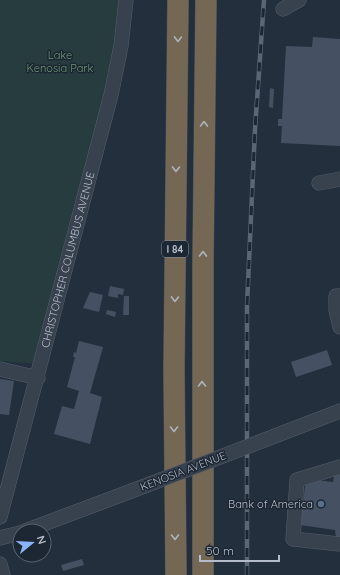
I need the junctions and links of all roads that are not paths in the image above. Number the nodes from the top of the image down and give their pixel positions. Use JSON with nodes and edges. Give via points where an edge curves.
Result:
{"nodes":[{"id":1,"x":126,"y":0,"type":"edge"},
{"id":2,"x":178,"y":0,"type":"edge"},
{"id":3,"x":206,"y":0,"type":"edge"},
{"id":4,"x":299,"y":0,"type":"edge"},
{"id":5,"x":283,"y":9,"type":"dead end"},
{"id":6,"x":340,"y":179,"type":"edge"},
{"id":7,"x":318,"y":183,"type":"dead end"},
{"id":8,"x":340,"y":296,"type":"edge"},
{"id":9,"x":340,"y":327,"type":"edge"},
{"id":10,"x":0,"y":369,"type":"edge"},
{"id":11,"x":38,"y":378,"type":"junction"},
{"id":12,"x":340,"y":411,"type":"edge"},
{"id":13,"x":340,"y":468,"type":"edge"},
{"id":14,"x":0,"y":517,"type":"edge"},
{"id":15,"x":46,"y":523,"type":"edge"},
{"id":16,"x":12,"y":535,"type":"edge"},
{"id":17,"x":0,"y":538,"type":"edge"},
{"id":18,"x":340,"y":544,"type":"edge"},
{"id":19,"x":0,"y":564,"type":"edge"},
{"id":20,"x":3,"y":575,"type":"edge"},
{"id":21,"x":176,"y":575,"type":"edge"},
{"id":22,"x":203,"y":575,"type":"edge"}],
"edges":[{"from":1,"to":11,"type":"street","name":"CHRISTOPHER COLUMBUS AVENUE","via":[[113,88]]},
{"from":2,"to":21,"type":"highway","number":"I 84","one_way":true,"via":[[174,370]]},
{"from":22,"to":3,"type":"highway","number":"I 84","one_way":true,"via":[[202,278]]},
{"from":4,"to":5,"type":"street"},
{"from":6,"to":7,"type":"street"},
{"from":8,"to":9,"type":"street","via":[[336,296]]},
{"from":10,"to":11,"type":"street"},
{"from":11,"to":14,"type":"street","name":"CHRISTOPHER COLUMBUS AVENUE"},
{"from":12,"to":15,"type":"street","name":"KENOSIA AVENUE","bridge":true},
{"from":13,"to":18,"type":"street","via":[[297,480],[293,539]]},
{"from":16,"to":17,"type":"street"},
{"from":19,"to":20,"type":"street"}]}
